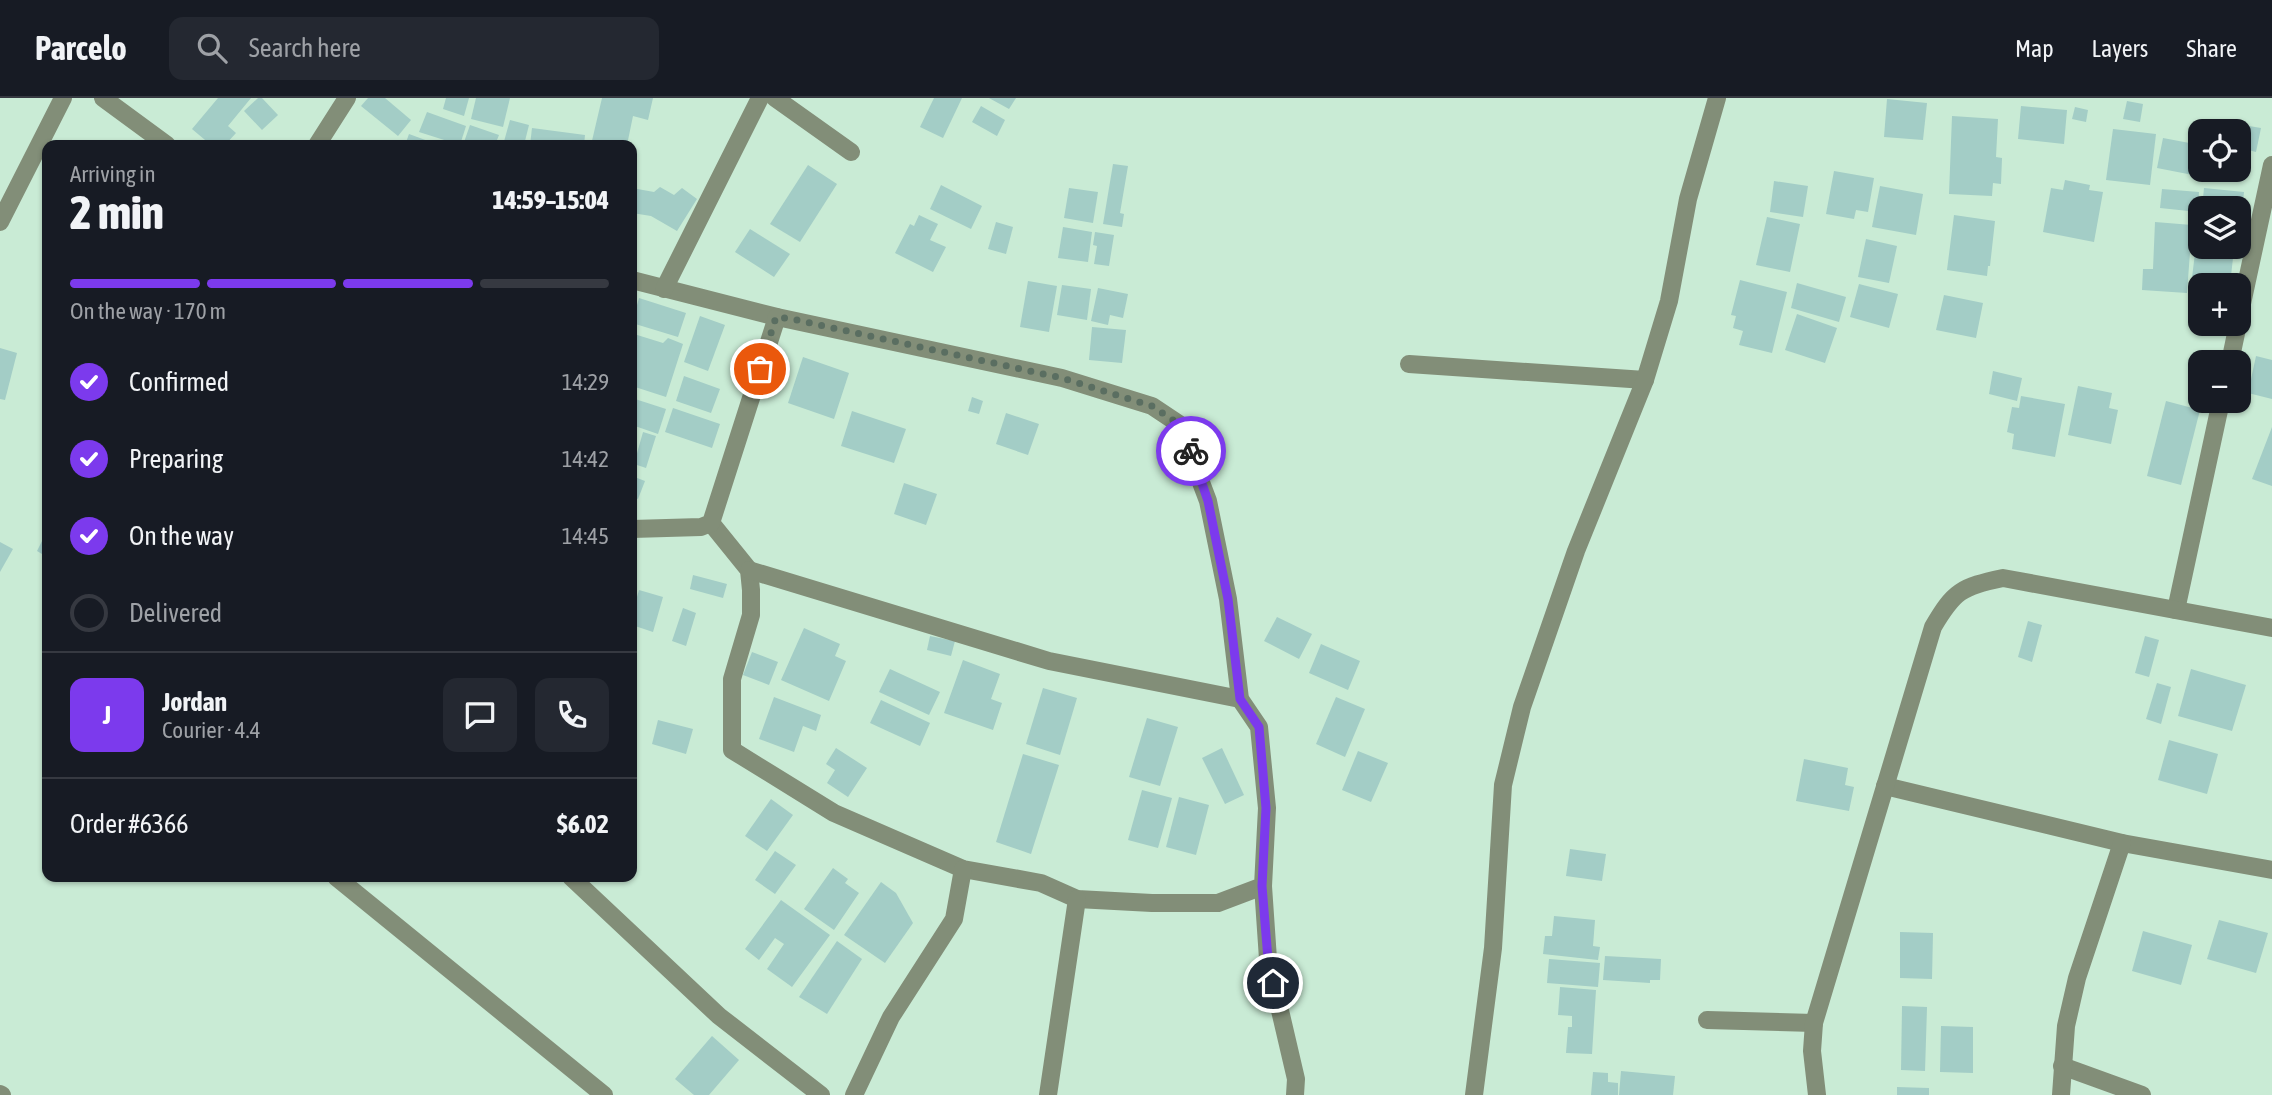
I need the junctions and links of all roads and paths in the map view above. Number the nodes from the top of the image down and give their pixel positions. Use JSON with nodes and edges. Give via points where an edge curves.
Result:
{"nodes":[{"id":1,"x":63,"y":98,"type":"edge"},
{"id":2,"x":103,"y":98,"type":"edge"},
{"id":3,"x":347,"y":98,"type":"edge"},
{"id":4,"x":760,"y":98,"type":"edge"},
{"id":5,"x":775,"y":98,"type":"edge"},
{"id":6,"x":1717,"y":98,"type":"edge"},
{"id":7,"x":160,"y":140,"type":"edge"},
{"id":8,"x":320,"y":140,"type":"edge"},
{"id":9,"x":851,"y":152,"type":"dead end"},
{"id":10,"x":2272,"y":165,"type":"edge"},
{"id":11,"x":0,"y":222,"type":"edge"},
{"id":12,"x":2249,"y":273,"type":"edge"},
{"id":13,"x":637,"y":281,"type":"edge"},
{"id":14,"x":664,"y":289,"type":"junction"},
{"id":15,"x":776,"y":317,"type":"junction"},
{"id":16,"x":1409,"y":363,"type":"dead end"},
{"id":17,"x":1645,"y":380,"type":"junction"},
{"id":18,"x":2218,"y":413,"type":"edge"},
{"id":19,"x":711,"y":523,"type":"junction"},
{"id":20,"x":637,"y":529,"type":"edge"},
{"id":21,"x":749,"y":570,"type":"junction"},
{"id":22,"x":2176,"y":610,"type":"junction"},
{"id":23,"x":2272,"y":628,"type":"edge"},
{"id":24,"x":1240,"y":699,"type":"junction"},
{"id":25,"x":1885,"y":786,"type":"junction"},
{"id":26,"x":2122,"y":843,"type":"junction"},
{"id":27,"x":963,"y":869,"type":"junction"},
{"id":28,"x":2272,"y":870,"type":"edge"},
{"id":29,"x":341,"y":882,"type":"edge"},
{"id":30,"x":576,"y":882,"type":"edge"},
{"id":31,"x":1262,"y":886,"type":"junction"},
{"id":32,"x":1076,"y":899,"type":"junction"},
{"id":33,"x":1707,"y":1020,"type":"dead end"},
{"id":34,"x":1814,"y":1023,"type":"junction"},
{"id":35,"x":2062,"y":1066,"type":"junction"},
{"id":36,"x":604,"y":1095,"type":"edge"},
{"id":37,"x":821,"y":1095,"type":"edge"},
{"id":38,"x":854,"y":1095,"type":"edge"},
{"id":39,"x":1048,"y":1095,"type":"edge"},
{"id":40,"x":1295,"y":1095,"type":"edge"},
{"id":41,"x":1474,"y":1095,"type":"edge"},
{"id":42,"x":1817,"y":1095,"type":"edge"},
{"id":43,"x":2061,"y":1095,"type":"edge"},
{"id":44,"x":2143,"y":1095,"type":"edge"}],
"edges":[{"from":1,"to":11,"type":"street"},
{"from":2,"to":7,"type":"street"},
{"from":3,"to":8,"type":"street"},
{"from":4,"to":14,"type":"street"},
{"from":5,"to":9,"type":"street"},
{"from":6,"to":17,"type":"street","via":[[1688,199],[1669,301]]},
{"from":10,"to":12,"type":"street"},
{"from":13,"to":14,"type":"street"},
{"from":14,"to":15,"type":"street"},
{"from":15,"to":19,"type":"street"},
{"from":15,"to":24,"type":"street","via":[[1062,378],[1152,406],[1179,424],[1208,501],[1228,599]]},
{"from":16,"to":17,"type":"street"},
{"from":17,"to":41,"type":"street","via":[[1576,551],[1522,707],[1503,785],[1493,948]]},
{"from":18,"to":22,"type":"street"},
{"from":19,"to":20,"type":"street"},
{"from":19,"to":21,"type":"street"},
{"from":21,"to":24,"type":"street","via":[[1049,661]]},
{"from":21,"to":27,"type":"street","via":[[751,615],[732,679],[732,750],[834,813]]},
{"from":22,"to":23,"type":"street"},
{"from":22,"to":25,"type":"street","via":[[2003,578],[1975,584],[1949,600],[1933,628]]},
{"from":24,"to":31,"type":"street","via":[[1259,727],[1266,808]]},
{"from":25,"to":26,"type":"street"},
{"from":25,"to":34,"type":"street"},
{"from":26,"to":28,"type":"street"},
{"from":26,"to":35,"type":"street","via":[[2077,978]]},
{"from":27,"to":32,"type":"street","via":[[1041,883]]},
{"from":27,"to":38,"type":"street","via":[[954,919],[891,1017]]},
{"from":29,"to":36,"type":"street"},
{"from":30,"to":37,"type":"street","via":[[719,1016]]},
{"from":31,"to":32,"type":"street","via":[[1218,903]]},
{"from":31,"to":40,"type":"street","via":[[1268,959],[1296,1079]]},
{"from":32,"to":39,"type":"street"},
{"from":33,"to":34,"type":"street"},
{"from":34,"to":42,"type":"street"},
{"from":35,"to":43,"type":"street"},
{"from":35,"to":44,"type":"street"}]}
